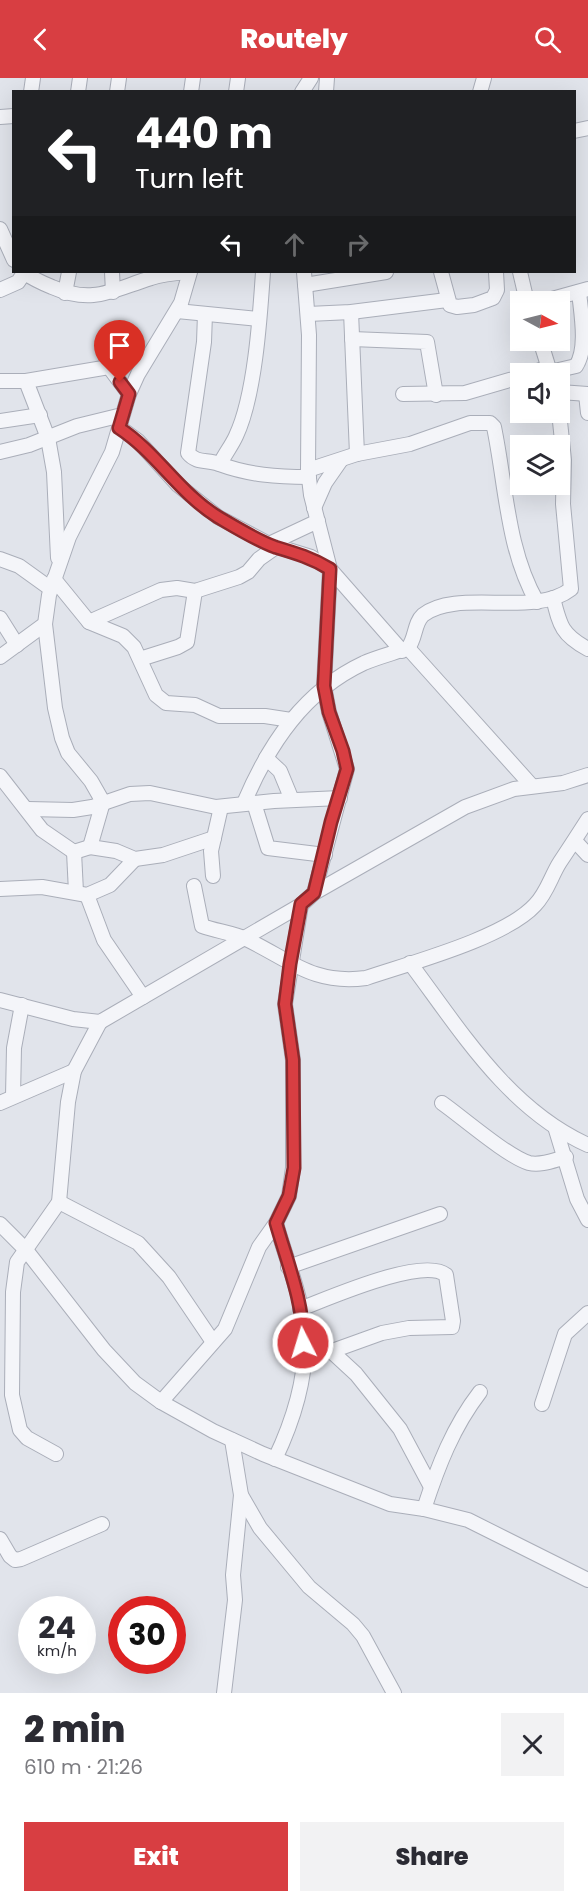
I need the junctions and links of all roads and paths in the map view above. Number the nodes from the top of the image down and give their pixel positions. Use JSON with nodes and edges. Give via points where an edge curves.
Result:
{"nodes":[{"id":1,"x":0,"y":229,"type":"edge"},
{"id":2,"x":12,"y":256,"type":"edge"},
{"id":3,"x":26,"y":273,"type":"edge"},
{"id":4,"x":69,"y":273,"type":"edge"},
{"id":5,"x":112,"y":273,"type":"edge"},
{"id":6,"x":170,"y":273,"type":"edge"},
{"id":7,"x":189,"y":273,"type":"edge"},
{"id":8,"x":263,"y":273,"type":"edge"},
{"id":9,"x":372,"y":273,"type":"edge"},
{"id":10,"x":441,"y":273,"type":"edge"},
{"id":11,"x":496,"y":273,"type":"edge"},
{"id":12,"x":520,"y":273,"type":"edge"},
{"id":13,"x":152,"y":274,"type":"edge"},
{"id":14,"x":305,"y":278,"type":"edge"},
{"id":15,"x":0,"y":290,"type":"edge"},
{"id":16,"x":524,"y":291,"type":"edge"},
{"id":17,"x":583,"y":291,"type":"edge"},
{"id":18,"x":113,"y":292,"type":"junction"},
{"id":19,"x":65,"y":293,"type":"junction"},
{"id":20,"x":447,"y":300,"type":"junction"},
{"id":21,"x":177,"y":311,"type":"junction"},
{"id":22,"x":351,"y":312,"type":"junction"},
{"id":23,"x":206,"y":314,"type":"junction"},
{"id":24,"x":308,"y":314,"type":"junction"},
{"id":25,"x":585,"y":314,"type":"edge"},
{"id":26,"x":259,"y":319,"type":"junction"},
{"id":27,"x":352,"y":339,"type":"junction"},
{"id":28,"x":570,"y":368,"type":"edge"},
{"id":29,"x":510,"y":380,"type":"edge"},
{"id":30,"x":0,"y":381,"type":"edge"},
{"id":31,"x":26,"y":381,"type":"junction"},
{"id":32,"x":570,"y":393,"type":"edge"},
{"id":33,"x":129,"y":394,"type":"junction"},
{"id":34,"x":403,"y":394,"type":"dead end"},
{"id":35,"x":436,"y":394,"type":"junction"},
{"id":36,"x":587,"y":394,"type":"edge"},
{"id":37,"x":588,"y":412,"type":"edge"},
{"id":38,"x":40,"y":415,"type":"junction"},
{"id":39,"x":0,"y":421,"type":"edge"},
{"id":40,"x":120,"y":421,"type":"junction"},
{"id":41,"x":561,"y":423,"type":"edge"},
{"id":42,"x":48,"y":438,"type":"junction"},
{"id":43,"x":0,"y":452,"type":"edge"},
{"id":44,"x":357,"y":454,"type":"junction"},
{"id":45,"x":341,"y":460,"type":"junction"},
{"id":46,"x":220,"y":464,"type":"junction"},
{"id":47,"x":308,"y":474,"type":"junction"},
{"id":48,"x":316,"y":514,"type":"junction"},
{"id":49,"x":272,"y":545,"type":"junction"},
{"id":50,"x":0,"y":559,"type":"edge"},
{"id":51,"x":59,"y":565,"type":"junction"},
{"id":52,"x":330,"y":569,"type":"junction"},
{"id":53,"x":52,"y":584,"type":"junction"},
{"id":54,"x":195,"y":591,"type":"junction"},
{"id":55,"x":553,"y":598,"type":"junction"},
{"id":56,"x":537,"y":602,"type":"junction"},
{"id":57,"x":0,"y":618,"type":"edge"},
{"id":58,"x":89,"y":622,"type":"junction"},
{"id":59,"x":45,"y":624,"type":"junction"},
{"id":60,"x":17,"y":645,"type":"junction"},
{"id":61,"x":405,"y":649,"type":"junction"},
{"id":62,"x":588,"y":649,"type":"edge"},
{"id":63,"x":0,"y":657,"type":"edge"},
{"id":64,"x":140,"y":660,"type":"junction"},
{"id":65,"x":324,"y":686,"type":"junction"},
{"id":66,"x":291,"y":720,"type":"junction"},
{"id":67,"x":266,"y":758,"type":"junction"},
{"id":68,"x":588,"y":775,"type":"edge"},
{"id":69,"x":0,"y":776,"type":"edge"},
{"id":70,"x":532,"y":786,"type":"junction"},
{"id":71,"x":340,"y":798,"type":"junction"},
{"id":72,"x":292,"y":800,"type":"junction"},
{"id":73,"x":104,"y":802,"type":"junction"},
{"id":74,"x":249,"y":803,"type":"junction"},
{"id":75,"x":221,"y":807,"type":"junction"},
{"id":76,"x":28,"y":809,"type":"junction"},
{"id":77,"x":588,"y":819,"type":"edge"},
{"id":78,"x":214,"y":837,"type":"junction"},
{"id":79,"x":575,"y":841,"type":"junction"},
{"id":80,"x":90,"y":847,"type":"junction"},
{"id":81,"x":74,"y":852,"type":"junction"},
{"id":82,"x":325,"y":855,"type":"junction"},
{"id":83,"x":588,"y":855,"type":"edge"},
{"id":84,"x":135,"y":859,"type":"junction"},
{"id":85,"x":213,"y":876,"type":"dead end"},
{"id":86,"x":194,"y":886,"type":"dead end"},
{"id":87,"x":0,"y":889,"type":"edge"},
{"id":88,"x":314,"y":893,"type":"junction"},
{"id":89,"x":81,"y":894,"type":"junction"},
{"id":90,"x":301,"y":904,"type":"junction"},
{"id":91,"x":244,"y":938,"type":"junction"},
{"id":92,"x":411,"y":963,"type":"junction"},
{"id":93,"x":290,"y":964,"type":"junction"},
{"id":94,"x":143,"y":997,"type":"junction"},
{"id":95,"x":0,"y":1000,"type":"edge"},
{"id":96,"x":22,"y":1005,"type":"junction"},
{"id":97,"x":100,"y":1022,"type":"junction"},
{"id":98,"x":0,"y":1046,"type":"edge"},
{"id":99,"x":14,"y":1048,"type":"junction"},
{"id":100,"x":74,"y":1071,"type":"junction"},
{"id":101,"x":13,"y":1096,"type":"junction"},
{"id":102,"x":0,"y":1103,"type":"edge"},
{"id":103,"x":442,"y":1103,"type":"dead end"},
{"id":104,"x":556,"y":1130,"type":"junction"},
{"id":105,"x":588,"y":1145,"type":"edge"},
{"id":106,"x":566,"y":1157,"type":"junction"},
{"id":107,"x":59,"y":1202,"type":"junction"},
{"id":108,"x":440,"y":1214,"type":"dead end"},
{"id":109,"x":588,"y":1220,"type":"edge"},
{"id":110,"x":276,"y":1223,"type":"junction"},
{"id":111,"x":0,"y":1224,"type":"edge"},
{"id":112,"x":26,"y":1250,"type":"junction"},
{"id":113,"x":288,"y":1267,"type":"junction"},
{"id":114,"x":300,"y":1309,"type":"junction"},
{"id":115,"x":6,"y":1312,"type":"edge"},
{"id":116,"x":588,"y":1313,"type":"edge"},
{"id":117,"x":304,"y":1326,"type":"junction"},
{"id":118,"x":213,"y":1342,"type":"junction"},
{"id":119,"x":332,"y":1351,"type":"junction"},
{"id":120,"x":480,"y":1392,"type":"dead end"},
{"id":121,"x":161,"y":1402,"type":"junction"},
{"id":122,"x":542,"y":1404,"type":"dead end"},
{"id":123,"x":232,"y":1440,"type":"junction"},
{"id":124,"x":56,"y":1454,"type":"dead end"},
{"id":125,"x":275,"y":1459,"type":"junction"},
{"id":126,"x":431,"y":1487,"type":"junction"},
{"id":127,"x":241,"y":1495,"type":"junction"},
{"id":128,"x":424,"y":1509,"type":"junction"},
{"id":129,"x":102,"y":1524,"type":"dead end"},
{"id":130,"x":0,"y":1539,"type":"edge"},
{"id":131,"x":588,"y":1580,"type":"edge"},
{"id":132,"x":224,"y":1693,"type":"edge"},
{"id":133,"x":394,"y":1693,"type":"edge"}],
"edges":[{"from":1,"to":2,"type":"street"},
{"from":3,"to":15,"type":"street","via":[[18,282]]},
{"from":3,"to":19,"type":"street"},
{"from":4,"to":19,"type":"street"},
{"from":5,"to":18,"type":"street"},
{"from":6,"to":13,"type":"street"},
{"from":7,"to":21,"type":"street"},
{"from":8,"to":26,"type":"street"},
{"from":9,"to":14,"type":"street"},
{"from":10,"to":20,"type":"street"},
{"from":11,"to":20,"type":"street","via":[[493,298],[457,307]]},
{"from":12,"to":16,"type":"street"},
{"from":13,"to":18,"type":"street"},
{"from":14,"to":24,"type":"street"},
{"from":17,"to":25,"type":"street"},
{"from":18,"to":19,"type":"street","via":[[88,297]]},
{"from":20,"to":22,"type":"street"},
{"from":21,"to":23,"type":"street"},
{"from":21,"to":33,"type":"street","via":[[145,359]]},
{"from":22,"to":24,"type":"street"},
{"from":22,"to":27,"type":"street"},
{"from":23,"to":26,"type":"street"},
{"from":23,"to":46,"type":"street","via":[[187,450],[195,459]]},
{"from":24,"to":47,"type":"street"},
{"from":25,"to":28,"type":"street","via":[[579,363]]},
{"from":26,"to":46,"type":"street","via":[[245,408]]},
{"from":27,"to":35,"type":"street","via":[[427,342]]},
{"from":27,"to":44,"type":"street"},
{"from":29,"to":35,"type":"street","via":[[472,392]]},
{"from":30,"to":31,"type":"street"},
{"from":31,"to":33,"type":"street","via":[[109,367]]},
{"from":31,"to":38,"type":"street"},
{"from":32,"to":36,"type":"street"},
{"from":33,"to":40,"type":"street"},
{"from":34,"to":35,"type":"street"},
{"from":36,"to":37,"type":"street"},
{"from":38,"to":39,"type":"street"},
{"from":38,"to":42,"type":"street"},
{"from":40,"to":42,"type":"street","via":[[77,426]]},
{"from":40,"to":49,"type":"street","via":[[196,502]]},
{"from":40,"to":51,"type":"street","via":[[112,452]]},
{"from":41,"to":55,"type":"street","via":[[563,504],[572,586],[566,594]]},
{"from":42,"to":43,"type":"street"},
{"from":42,"to":51,"type":"street","via":[[54,472]]},
{"from":44,"to":45,"type":"street"},
{"from":44,"to":56,"type":"street","via":[[410,444],[470,423],[483,421],[492,425],[520,566]]},
{"from":45,"to":47,"type":"street"},
{"from":45,"to":48,"type":"street","via":[[325,483]]},
{"from":46,"to":47,"type":"street","via":[[262,476]]},
{"from":47,"to":48,"type":"street"},
{"from":48,"to":49,"type":"street"},
{"from":48,"to":52,"type":"street"},
{"from":49,"to":52,"type":"street","via":[[310,557]]},
{"from":49,"to":54,"type":"street","via":[[248,572]]},
{"from":50,"to":53,"type":"street"},
{"from":51,"to":53,"type":"street"},
{"from":52,"to":61,"type":"street"},
{"from":52,"to":65,"type":"street"},
{"from":53,"to":58,"type":"street"},
{"from":53,"to":59,"type":"street"},
{"from":54,"to":58,"type":"street","via":[[161,590]]},
{"from":54,"to":64,"type":"street","via":[[187,642]]},
{"from":55,"to":56,"type":"street"},
{"from":55,"to":62,"type":"street","via":[[562,628],[570,639]]},
{"from":56,"to":61,"type":"street","via":[[478,603],[434,609],[419,620],[414,639]]},
{"from":57,"to":60,"type":"street"},
{"from":58,"to":64,"type":"street","via":[[123,636]]},
{"from":59,"to":60,"type":"street"},
{"from":59,"to":73,"type":"street","via":[[62,738],[68,753]]},
{"from":60,"to":63,"type":"street"},
{"from":61,"to":65,"type":"street","via":[[365,663]]},
{"from":61,"to":70,"type":"street"},
{"from":64,"to":66,"type":"street","via":[[161,700],[201,707],[219,716]]},
{"from":65,"to":66,"type":"street"},
{"from":65,"to":71,"type":"street","via":[[346,762]]},
{"from":66,"to":67,"type":"street"},
{"from":67,"to":72,"type":"street","via":[[280,771]]},
{"from":67,"to":74,"type":"street","via":[[257,772]]},
{"from":68,"to":70,"type":"street","via":[[563,783]]},
{"from":69,"to":76,"type":"street"},
{"from":70,"to":88,"type":"street","via":[[465,807]]},
{"from":71,"to":72,"type":"street"},
{"from":71,"to":82,"type":"street"},
{"from":72,"to":74,"type":"street"},
{"from":73,"to":75,"type":"street","via":[[150,793]]},
{"from":73,"to":76,"type":"street","via":[[74,810]]},
{"from":73,"to":80,"type":"street"},
{"from":74,"to":75,"type":"street"},
{"from":74,"to":82,"type":"street","via":[[268,848]]},
{"from":75,"to":78,"type":"street"},
{"from":76,"to":81,"type":"street","via":[[42,830]]},
{"from":77,"to":79,"type":"street"},
{"from":78,"to":84,"type":"street","via":[[163,855]]},
{"from":78,"to":85,"type":"street"},
{"from":79,"to":83,"type":"street"},
{"from":79,"to":92,"type":"street","via":[[545,892],[520,919]]},
{"from":80,"to":81,"type":"street"},
{"from":80,"to":84,"type":"street","via":[[117,851]]},
{"from":81,"to":89,"type":"street"},
{"from":82,"to":88,"type":"street"},
{"from":84,"to":89,"type":"street","via":[[110,885]]},
{"from":86,"to":91,"type":"street","via":[[202,926]]},
{"from":87,"to":89,"type":"street","via":[[42,887]]},
{"from":88,"to":90,"type":"street"},
{"from":89,"to":94,"type":"street","via":[[104,940]]},
{"from":90,"to":91,"type":"street"},
{"from":90,"to":93,"type":"street"},
{"from":91,"to":93,"type":"street"},
{"from":91,"to":94,"type":"street"},
{"from":92,"to":93,"type":"street","via":[[347,981]]},
{"from":92,"to":104,"type":"street","via":[[480,1057],[517,1097]]},
{"from":93,"to":110,"type":"street","via":[[285,1004],[293,1060],[294,1168],[289,1196]]},
{"from":94,"to":97,"type":"street"},
{"from":95,"to":96,"type":"street"},
{"from":96,"to":97,"type":"street"},
{"from":96,"to":99,"type":"street"},
{"from":97,"to":100,"type":"street"},
{"from":98,"to":99,"type":"street"},
{"from":99,"to":101,"type":"street"},
{"from":100,"to":101,"type":"street"},
{"from":100,"to":107,"type":"street"},
{"from":101,"to":102,"type":"street"},
{"from":103,"to":106,"type":"street","via":[[530,1163]]},
{"from":104,"to":105,"type":"street"},
{"from":104,"to":106,"type":"street"},
{"from":106,"to":109,"type":"street","via":[[577,1199]]},
{"from":107,"to":112,"type":"street"},
{"from":107,"to":118,"type":"street","via":[[138,1243],[169,1277]]},
{"from":108,"to":113,"type":"street"},
{"from":110,"to":113,"type":"street"},
{"from":110,"to":118,"type":"street","via":[[259,1247],[225,1329]]},
{"from":111,"to":112,"type":"street"},
{"from":112,"to":115,"type":"street","via":[[17,1262]]},
{"from":112,"to":121,"type":"street","via":[[104,1350],[135,1383]]},
{"from":113,"to":114,"type":"street"},
{"from":114,"to":117,"type":"street"},
{"from":114,"to":119,"type":"street","via":[[392,1275],[428,1270],[446,1275],[452,1327],[382,1333]]},
{"from":115,"to":124,"type":"street","via":[[12,1395],[20,1430]]},
{"from":116,"to":122,"type":"street","via":[[565,1334]]},
{"from":117,"to":119,"type":"street"},
{"from":117,"to":125,"type":"street","via":[[300,1387],[288,1432]]},
{"from":118,"to":121,"type":"street"},
{"from":119,"to":126,"type":"street","via":[[400,1429]]},
{"from":120,"to":126,"type":"street","via":[[453,1433]]},
{"from":121,"to":123,"type":"street"},
{"from":123,"to":125,"type":"street"},
{"from":123,"to":127,"type":"street"},
{"from":125,"to":128,"type":"street","via":[[390,1504]]},
{"from":126,"to":128,"type":"street"},
{"from":127,"to":132,"type":"street","via":[[235,1600]]},
{"from":127,"to":133,"type":"street","via":[[283,1557],[309,1587],[363,1636]]},
{"from":128,"to":131,"type":"street","via":[[468,1520]]},
{"from":129,"to":130,"type":"street","via":[[15,1560]]}]}
